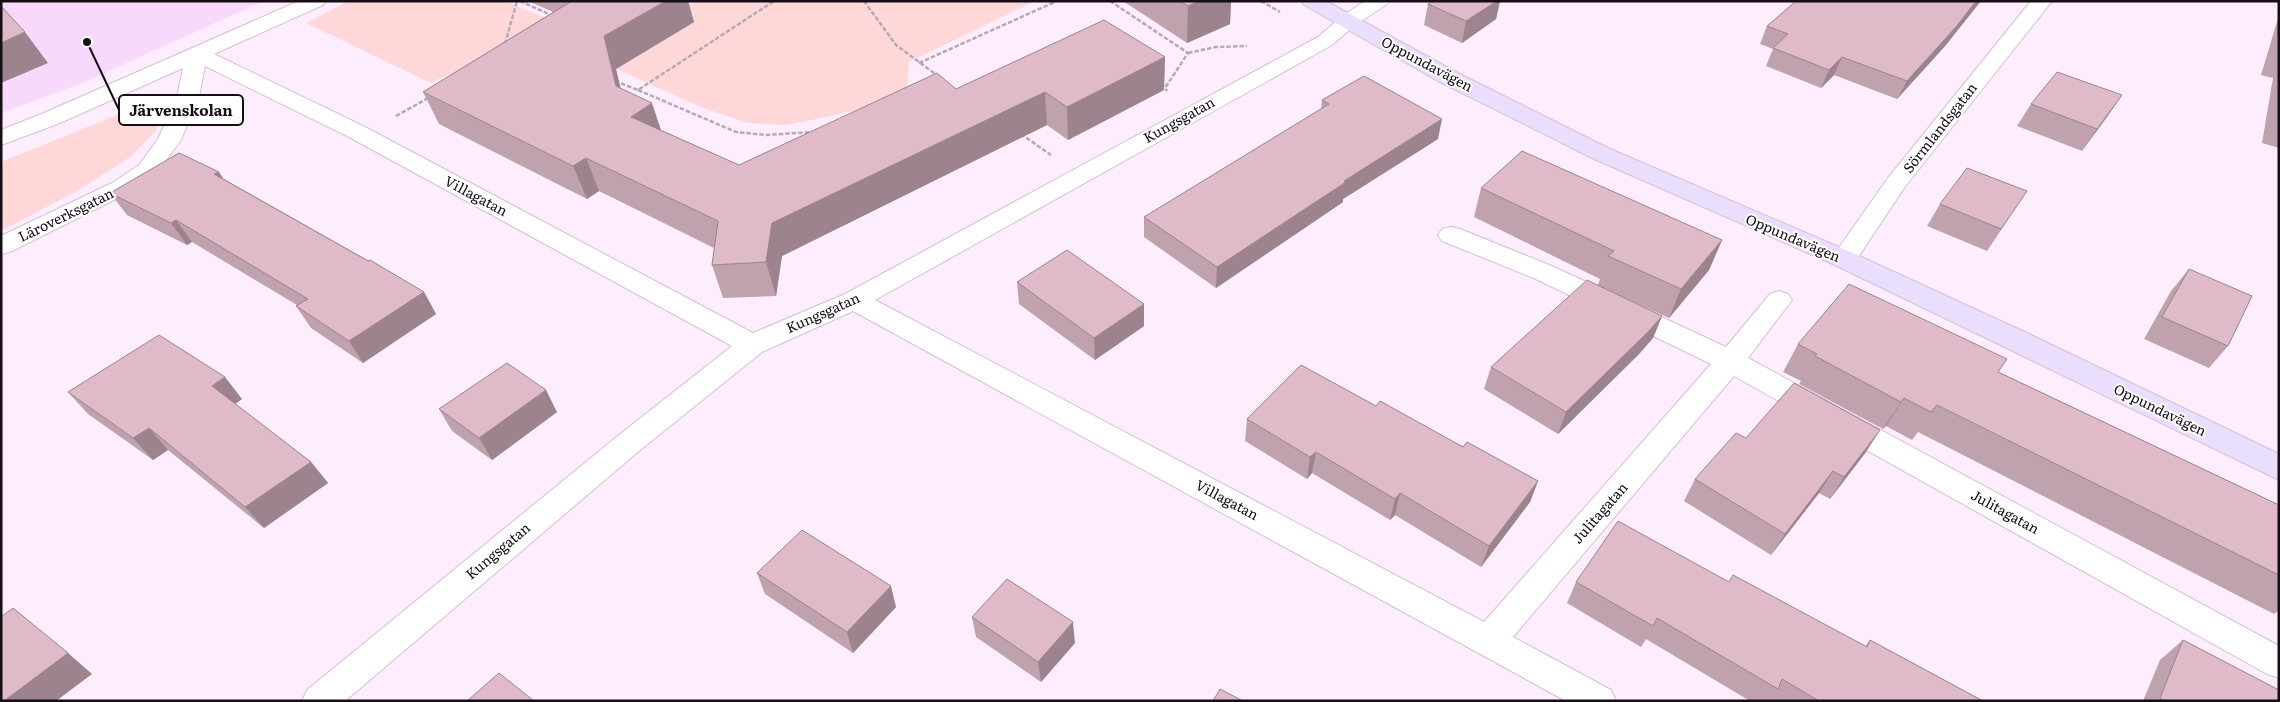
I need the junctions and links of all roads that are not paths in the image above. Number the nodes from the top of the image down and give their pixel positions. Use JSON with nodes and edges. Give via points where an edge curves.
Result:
{"nodes":[{"id":1,"x":316,"y":1,"type":"edge"},
{"id":2,"x":1311,"y":1,"type":"edge"},
{"id":3,"x":1379,"y":1,"type":"edge"},
{"id":4,"x":2042,"y":1,"type":"edge"},
{"id":5,"x":1348,"y":21,"type":"junction"},
{"id":6,"x":197,"y":54,"type":"junction"},
{"id":7,"x":1,"y":138,"type":"edge"},
{"id":8,"x":1451,"y":235,"type":"dead end"},
{"id":9,"x":1,"y":246,"type":"edge"},
{"id":10,"x":1844,"y":259,"type":"junction"},
{"id":11,"x":854,"y":300,"type":"junction"},
{"id":12,"x":1779,"y":300,"type":"dead end"},
{"id":13,"x":752,"y":345,"type":"junction"},
{"id":14,"x":1730,"y":361,"type":"junction"},
{"id":15,"x":2279,"y":468,"type":"edge"},
{"id":16,"x":1489,"y":642,"type":"junction"},
{"id":17,"x":2279,"y":664,"type":"edge"},
{"id":18,"x":319,"y":701,"type":"edge"},
{"id":19,"x":1599,"y":701,"type":"edge"}],
"edges":[{"from":1,"to":6,"type":"street"},
{"from":2,"to":5,"type":"main road","name":"Oppundavägen"},
{"from":3,"to":5,"type":"street","name":"Kungsgatan"},
{"from":4,"to":10,"type":"street","name":"Sörmlandsgatan","via":[[1896,183]]},
{"from":5,"to":10,"type":"main road","name":"Oppundavägen","via":[[1446,76],[1600,153]]},
{"from":5,"to":11,"type":"street","name":"Kungsgatan","via":[[1325,41]]},
{"from":6,"to":7,"type":"street"},
{"from":6,"to":9,"type":"street","name":"Läroverksgatan","via":[[188,97],[169,140],[147,170],[120,188]]},
{"from":6,"to":13,"type":"street","name":"Villagatan","via":[[363,135]]},
{"from":8,"to":14,"type":"street","name":"Julitagatan","via":[[1545,273]]},
{"from":10,"to":15,"type":"main road","name":"Oppundavägen"},
{"from":11,"to":13,"type":"street","name":"Kungsgatan"},
{"from":11,"to":16,"type":"street","name":"Villagatan"},
{"from":12,"to":14,"type":"street","name":"Julitagatan"},
{"from":13,"to":18,"type":"street","name":"Kungsgatan","via":[[628,443]]},
{"from":14,"to":16,"type":"street","name":"Julitagatan"},
{"from":14,"to":17,"type":"street","name":"Julitagatan"},
{"from":16,"to":19,"type":"street","name":"Villagatan"}]}
